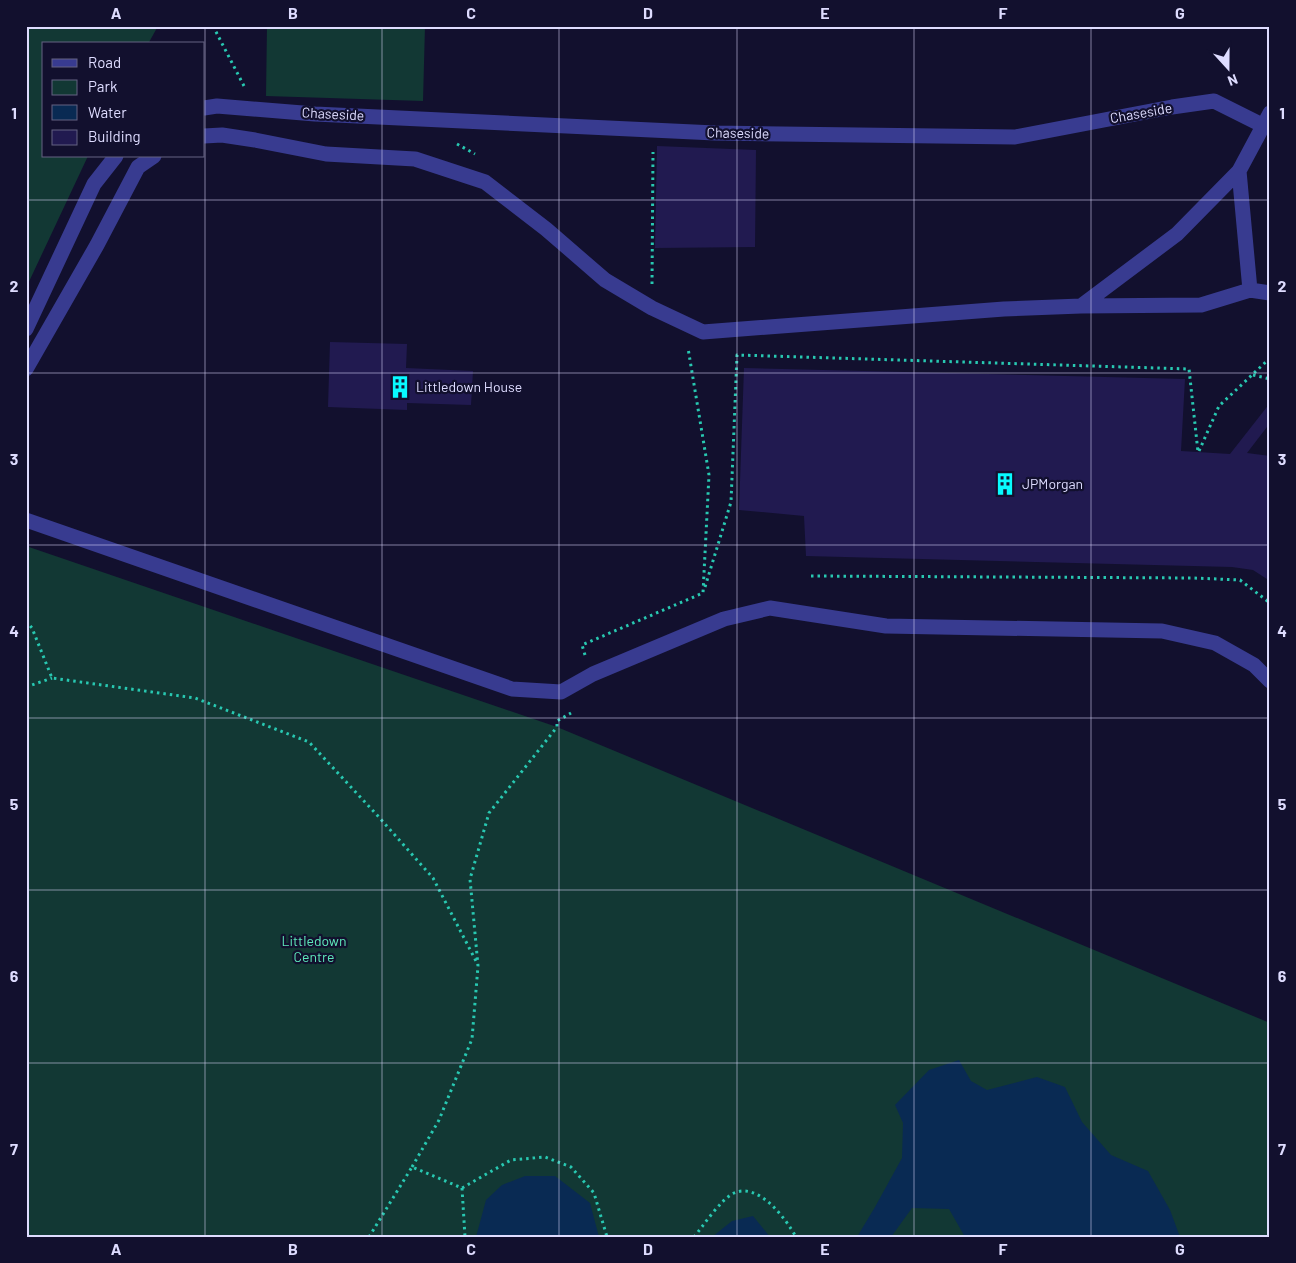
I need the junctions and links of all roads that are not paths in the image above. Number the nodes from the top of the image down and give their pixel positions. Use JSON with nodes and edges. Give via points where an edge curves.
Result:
{"nodes":[{"id":1,"x":205,"y":108,"type":"edge"},
{"id":2,"x":1267,"y":119,"type":"edge"},
{"id":3,"x":205,"y":136,"type":"edge"},
{"id":4,"x":114,"y":158,"type":"edge"},
{"id":5,"x":151,"y":158,"type":"edge"},
{"id":6,"x":1239,"y":171,"type":"junction"},
{"id":7,"x":1250,"y":290,"type":"junction"},
{"id":8,"x":1270,"y":293,"type":"edge"},
{"id":9,"x":1081,"y":306,"type":"junction"},
{"id":10,"x":26,"y":329,"type":"edge"},
{"id":11,"x":26,"y":369,"type":"edge"},
{"id":12,"x":26,"y":520,"type":"edge"},
{"id":13,"x":1270,"y":681,"type":"edge"}],
"edges":[{"from":1,"to":2,"type":"street","name":"Chaseside","via":[[714,133],[1015,137],[1214,101]]},
{"from":2,"to":6,"type":"street"},
{"from":3,"to":9,"type":"street","via":[[255,140],[326,154],[415,159],[485,182],[605,280],[652,308],[703,332],[995,309]]},
{"from":4,"to":10,"type":"street","via":[[94,184]]},
{"from":5,"to":11,"type":"street","via":[[138,168]]},
{"from":6,"to":7,"type":"street"},
{"from":6,"to":9,"type":"street","via":[[1177,234]]},
{"from":7,"to":8,"type":"street"},
{"from":7,"to":9,"type":"street","via":[[1201,305]]},
{"from":12,"to":13,"type":"street","via":[[512,689],[561,692],[593,674],[724,619],[770,608],[886,626],[1162,631],[1215,643],[1254,665]]}]}
